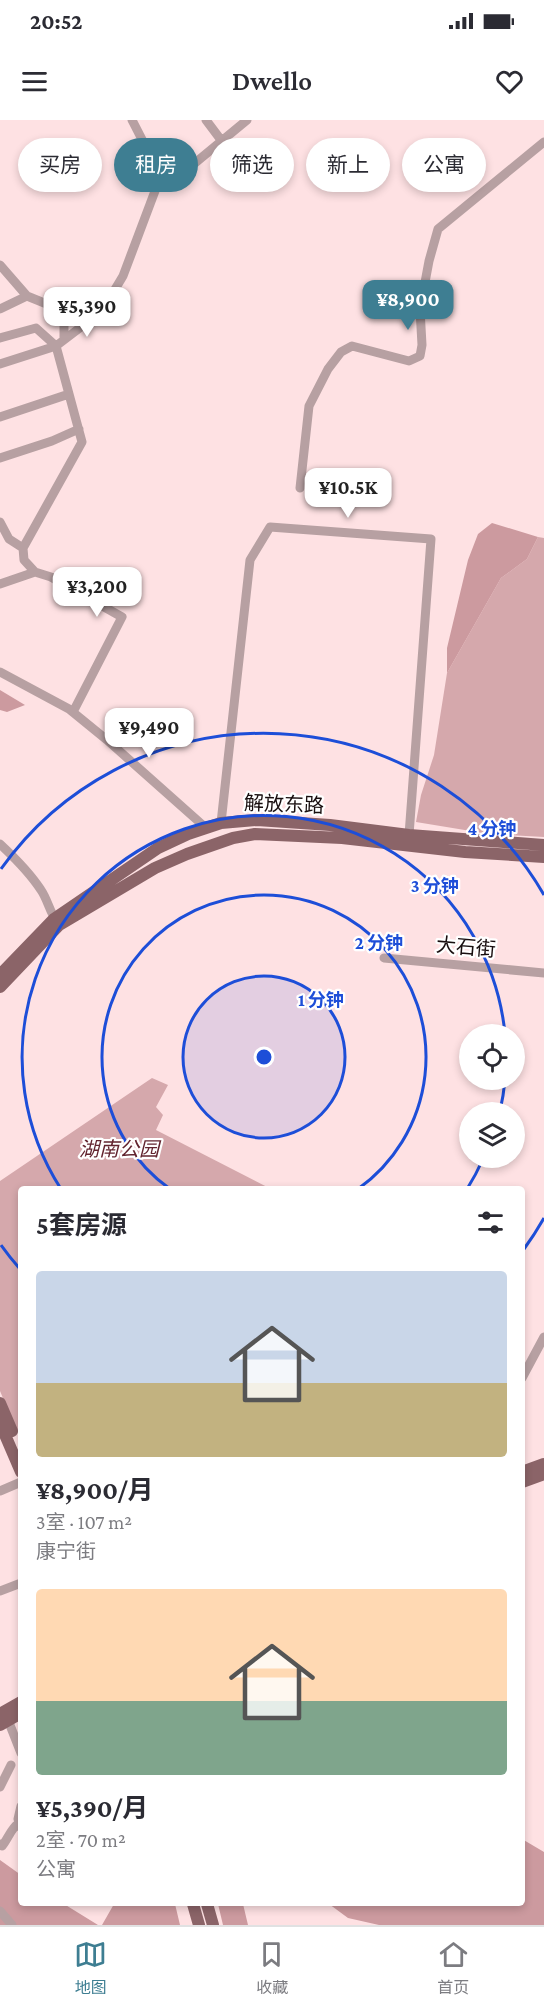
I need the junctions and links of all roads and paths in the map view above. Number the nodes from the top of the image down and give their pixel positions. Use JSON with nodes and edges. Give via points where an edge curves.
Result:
{"nodes":[{"id":1,"x":132,"y":120,"type":"edge"},
{"id":2,"x":206,"y":120,"type":"edge"},
{"id":3,"x":247,"y":120,"type":"edge"},
{"id":4,"x":220,"y":138,"type":"edge"},
{"id":5,"x":224,"y":138,"type":"edge"},
{"id":6,"x":544,"y":142,"type":"edge"},
{"id":7,"x":210,"y":150,"type":"edge"},
{"id":8,"x":198,"y":160,"type":"edge"},
{"id":9,"x":0,"y":265,"type":"edge"},
{"id":10,"x":27,"y":296,"type":"junction"},
{"id":11,"x":0,"y":309,"type":"edge"},
{"id":12,"x":0,"y":338,"type":"edge"},
{"id":13,"x":64,"y":338,"type":"junction"},
{"id":14,"x":56,"y":346,"type":"junction"},
{"id":15,"x":0,"y":364,"type":"edge"},
{"id":16,"x":69,"y":394,"type":"junction"},
{"id":17,"x":0,"y":417,"type":"edge"},
{"id":18,"x":79,"y":429,"type":"junction"},
{"id":19,"x":0,"y":458,"type":"edge"},
{"id":20,"x":300,"y":488,"type":"dead end"},
{"id":21,"x":0,"y":522,"type":"edge"},
{"id":22,"x":23,"y":548,"type":"junction"},
{"id":23,"x":36,"y":572,"type":"junction"},
{"id":24,"x":0,"y":584,"type":"edge"},
{"id":25,"x":0,"y":672,"type":"edge"},
{"id":26,"x":73,"y":712,"type":"junction"},
{"id":27,"x":221,"y":824,"type":"junction"},
{"id":28,"x":206,"y":828,"type":"junction"},
{"id":29,"x":409,"y":835,"type":"junction"},
{"id":30,"x":0,"y":844,"type":"edge"},
{"id":31,"x":544,"y":845,"type":"edge"},
{"id":32,"x":544,"y":857,"type":"edge"},
{"id":33,"x":57,"y":922,"type":"junction"},
{"id":34,"x":384,"y":958,"type":"dead end"},
{"id":35,"x":544,"y":973,"type":"edge"},
{"id":36,"x":0,"y":975,"type":"edge"},
{"id":37,"x":0,"y":987,"type":"edge"},
{"id":38,"x":544,"y":1337,"type":"edge"},
{"id":39,"x":525,"y":1372,"type":"edge"},
{"id":40,"x":0,"y":1403,"type":"edge"},
{"id":41,"x":0,"y":1423,"type":"edge"},
{"id":42,"x":18,"y":1444,"type":"edge"},
{"id":43,"x":544,"y":1464,"type":"edge"},
{"id":44,"x":18,"y":1465,"type":"edge"},
{"id":45,"x":525,"y":1471,"type":"edge"},
{"id":46,"x":544,"y":1474,"type":"edge"},
{"id":47,"x":525,"y":1481,"type":"edge"},
{"id":48,"x":18,"y":1483,"type":"edge"},
{"id":49,"x":0,"y":1491,"type":"edge"},
{"id":50,"x":18,"y":1584,"type":"edge"},
{"id":51,"x":0,"y":1591,"type":"edge"},
{"id":52,"x":18,"y":1704,"type":"edge"},
{"id":53,"x":18,"y":1714,"type":"edge"},
{"id":54,"x":2,"y":1717,"type":"edge"},
{"id":55,"x":18,"y":1747,"type":"edge"},
{"id":56,"x":11,"y":1766,"type":"dead end"},
{"id":57,"x":0,"y":1787,"type":"edge"},
{"id":58,"x":18,"y":1826,"type":"edge"},
{"id":59,"x":0,"y":1845,"type":"edge"},
{"id":60,"x":194,"y":1906,"type":"edge"},
{"id":61,"x":208,"y":1906,"type":"edge"},
{"id":62,"x":0,"y":1911,"type":"edge"},
{"id":63,"x":12,"y":1925,"type":"edge"},
{"id":64,"x":199,"y":1925,"type":"edge"},
{"id":65,"x":213,"y":1925,"type":"edge"}],
"edges":[{"from":1,"to":13,"type":"street","via":[[150,155],[155,191],[123,276],[102,310]]},
{"from":2,"to":4,"type":"street"},
{"from":3,"to":5,"type":"street"},
{"from":6,"to":20,"type":"street","via":[[438,229],[420,309],[420,356],[409,361],[352,346],[341,352],[328,369],[309,406]]},
{"from":7,"to":8,"type":"street"},
{"from":9,"to":10,"type":"street"},
{"from":10,"to":11,"type":"street"},
{"from":10,"to":13,"type":"street","via":[[64,310]]},
{"from":12,"to":14,"type":"street","via":[[36,328]]},
{"from":13,"to":14,"type":"street"},
{"from":14,"to":15,"type":"street"},
{"from":14,"to":16,"type":"street"},
{"from":16,"to":17,"type":"street"},
{"from":16,"to":18,"type":"street"},
{"from":18,"to":19,"type":"street"},
{"from":18,"to":22,"type":"street","via":[[82,442]]},
{"from":21,"to":22,"type":"street","via":[[9,539]]},
{"from":22,"to":23,"type":"street","via":[[24,560]]},
{"from":23,"to":24,"type":"street"},
{"from":23,"to":26,"type":"street","via":[[122,617]]},
{"from":25,"to":26,"type":"street"},
{"from":26,"to":28,"type":"street"},
{"from":27,"to":28,"type":"main road","name":"解放东路"},
{"from":27,"to":29,"type":"main road","name":"解放东路","via":[[257,820]]},
{"from":27,"to":29,"type":"street","via":[[250,560],[270,527],[431,539]]},
{"from":28,"to":33,"type":"main road","name":"解放东路","via":[[158,848]]},
{"from":29,"to":31,"type":"main road","name":"解放东路"},
{"from":30,"to":33,"type":"street","via":[[42,891]]},
{"from":32,"to":33,"type":"main road","name":"解放东路","via":[[255,834],[220,842],[155,868]]},
{"from":33,"to":36,"type":"main road","name":"解放东路"},
{"from":33,"to":37,"type":"main road","name":"解放东路"},
{"from":34,"to":35,"type":"street","name":"大石街"},
{"from":38,"to":39,"type":"street"},
{"from":40,"to":42,"type":"main road"},
{"from":41,"to":44,"type":"main road"},
{"from":43,"to":45,"type":"main road"},
{"from":46,"to":47,"type":"main road"},
{"from":48,"to":49,"type":"street"},
{"from":50,"to":51,"type":"street"},
{"from":52,"to":54,"type":"main road"},
{"from":53,"to":54,"type":"main road"},
{"from":54,"to":55,"type":"street"},
{"from":56,"to":57,"type":"street"},
{"from":58,"to":59,"type":"street"},
{"from":60,"to":64,"type":"main road"},
{"from":61,"to":65,"type":"main road"},
{"from":62,"to":63,"type":"street"}]}
